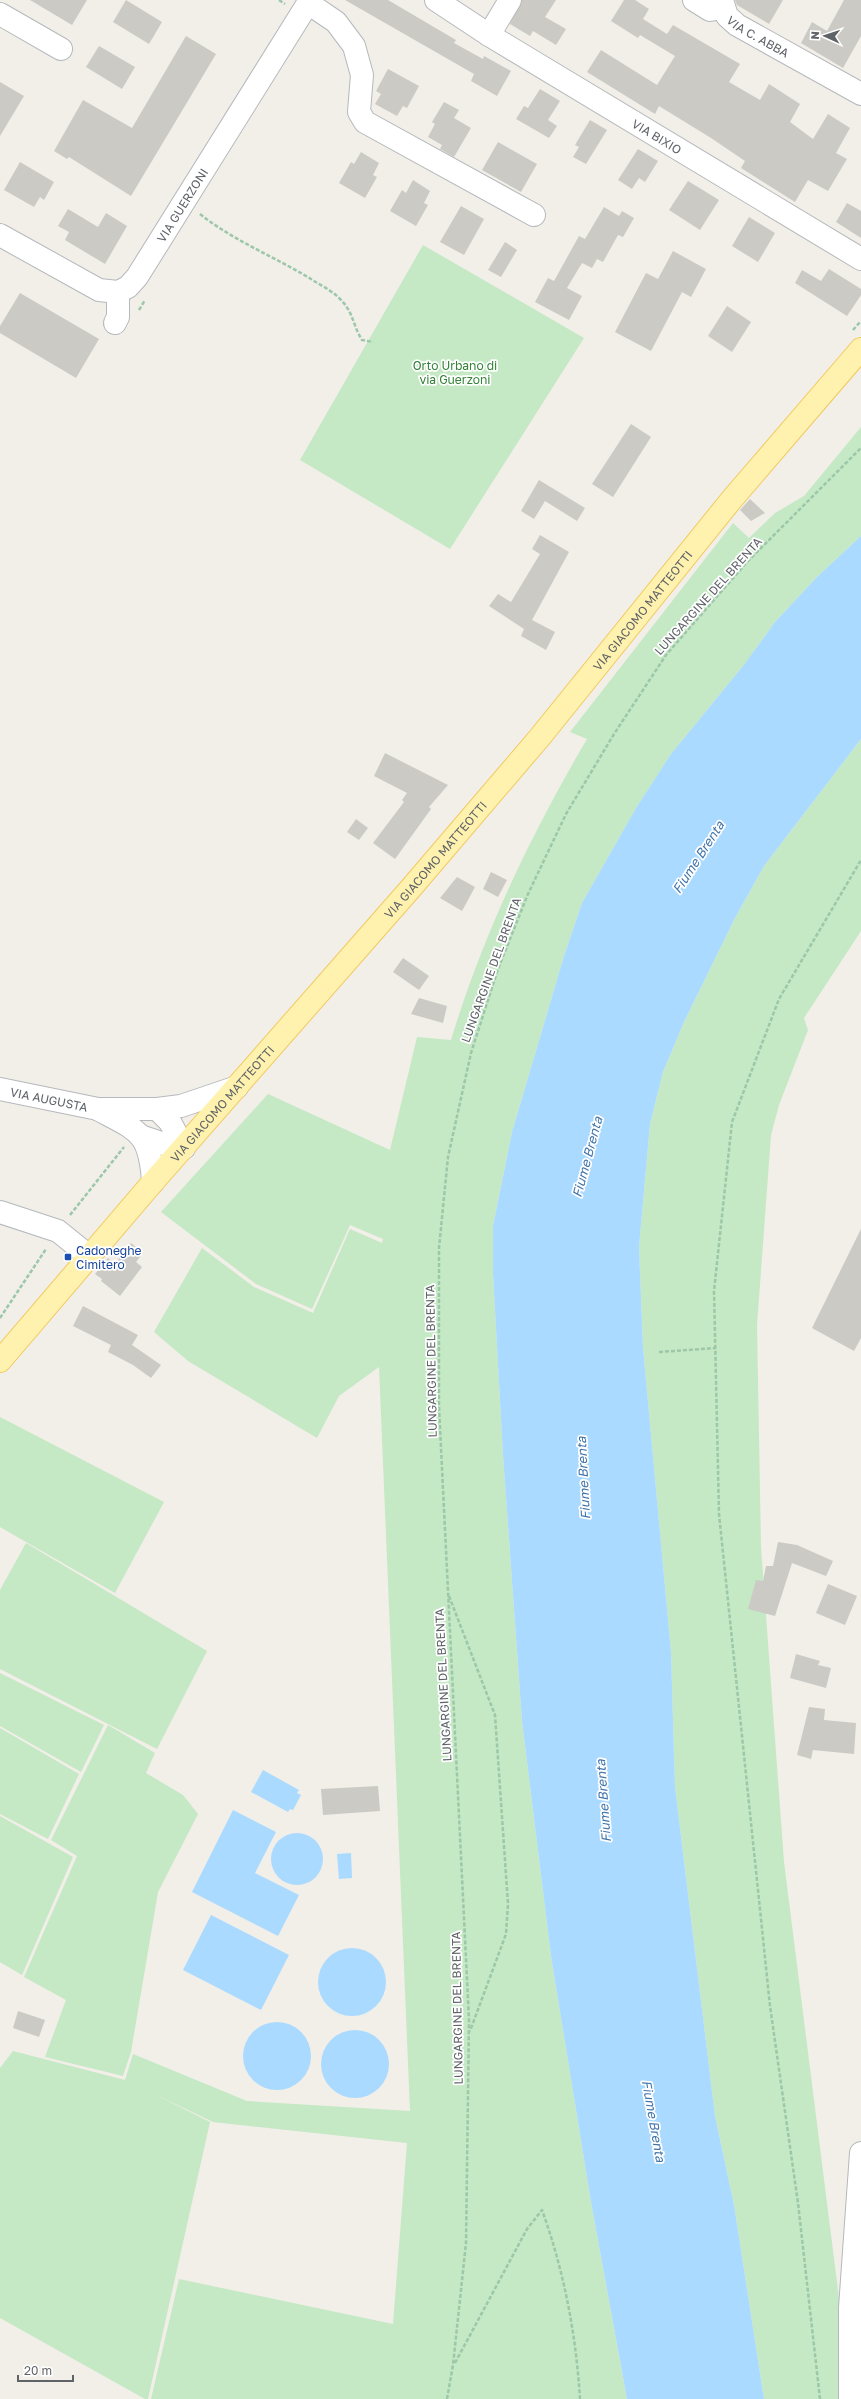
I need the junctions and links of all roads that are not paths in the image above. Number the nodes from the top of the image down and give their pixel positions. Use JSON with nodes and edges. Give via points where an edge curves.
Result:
{"nodes":[{"id":1,"x":436,"y":0,"type":"edge"},
{"id":2,"x":510,"y":0,"type":"edge"},
{"id":3,"x":694,"y":0,"type":"edge"},
{"id":4,"x":309,"y":2,"type":"edge"},
{"id":5,"x":723,"y":4,"type":"edge"},
{"id":6,"x":0,"y":14,"type":"edge"},
{"id":7,"x":489,"y":35,"type":"junction"},
{"id":8,"x":61,"y":49,"type":"dead end"},
{"id":9,"x":860,"y":90,"type":"edge"},
{"id":10,"x":534,"y":215,"type":"dead end"},
{"id":11,"x":0,"y":235,"type":"edge"},
{"id":12,"x":861,"y":259,"type":"edge"},
{"id":13,"x":118,"y":292,"type":"junction"},
{"id":14,"x":114,"y":323,"type":"dead end"},
{"id":15,"x":856,"y":341,"type":"edge"},
{"id":16,"x":237,"y":1087,"type":"junction"},
{"id":17,"x":0,"y":1089,"type":"edge"},
{"id":18,"x":98,"y":1109,"type":"junction"},
{"id":19,"x":158,"y":1109,"type":"junction"},
{"id":20,"x":134,"y":1141,"type":"junction"},
{"id":21,"x":184,"y":1148,"type":"junction"},
{"id":22,"x":153,"y":1182,"type":"junction"},
{"id":23,"x":0,"y":1212,"type":"edge"},
{"id":24,"x":89,"y":1256,"type":"junction"},
{"id":25,"x":0,"y":1361,"type":"edge"},
{"id":26,"x":861,"y":2153,"type":"edge"},
{"id":27,"x":850,"y":2399,"type":"edge"}],
"edges":[{"from":1,"to":7,"type":"street","name":"VIA BIXIO"},
{"from":2,"to":7,"type":"street"},
{"from":3,"to":5,"type":"street","via":[[710,10]]},
{"from":4,"to":10,"type":"street","via":[[336,22],[354,46],[362,75],[359,112],[365,122]]},
{"from":4,"to":13,"type":"street","name":"VIA GUERZONI","via":[[137,277],[128,287]]},
{"from":5,"to":9,"type":"street","name":"VIA C. ABBA","via":[[727,16],[737,25]]},
{"from":6,"to":8,"type":"street"},
{"from":7,"to":12,"type":"street","name":"VIA BIXIO"},
{"from":11,"to":13,"type":"street","via":[[99,290]]},
{"from":13,"to":14,"type":"street","via":[[118,317]]},
{"from":15,"to":16,"type":"main road","name":"VIA GIACOMO MATTEOTTI","via":[[540,737]]},
{"from":16,"to":19,"type":"street","name":"VIA AUGUSTA","via":[[181,1106]]},
{"from":16,"to":21,"type":"main road","name":"VIA GIACOMO MATTEOTTI"},
{"from":17,"to":18,"type":"street","name":"VIA AUGUSTA"},
{"from":18,"to":19,"type":"street","name":"VIA AUGUSTA"},
{"from":18,"to":20,"type":"street","name":"VIA AUGUSTA","via":[[136,1130]]},
{"from":19,"to":21,"type":"street","via":[[170,1122]]},
{"from":20,"to":21,"type":"street","name":"VIA AUGUSTA"},
{"from":20,"to":22,"type":"street","via":[[152,1166]]},
{"from":21,"to":22,"type":"main road","name":"VIA GIACOMO MATTEOTTI"},
{"from":22,"to":24,"type":"main road","name":"VIA GIACOMO MATTEOTTI"},
{"from":23,"to":24,"type":"street","via":[[58,1231]]},
{"from":24,"to":25,"type":"main road","name":"VIA GIACOMO MATTEOTTI"},
{"from":26,"to":27,"type":"street","via":[[850,2308]]}]}
